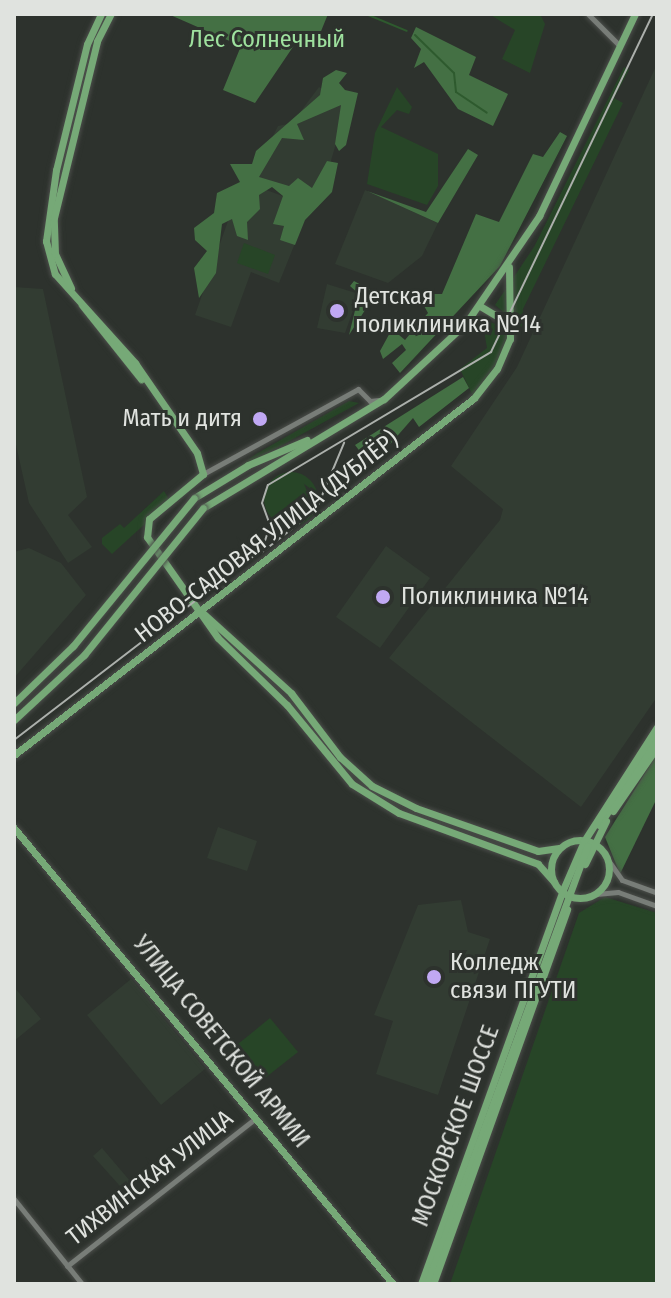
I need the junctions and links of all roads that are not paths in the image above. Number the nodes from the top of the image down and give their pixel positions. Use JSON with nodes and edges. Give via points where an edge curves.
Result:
{"nodes":[{"id":1,"x":101,"y":14,"type":"edge"},
{"id":2,"x":111,"y":14,"type":"edge"},
{"id":3,"x":588,"y":14,"type":"edge"},
{"id":4,"x":635,"y":14,"type":"edge"},
{"id":5,"x":619,"y":45,"type":"junction"},
{"id":6,"x":509,"y":267,"type":"junction"},
{"id":7,"x":72,"y":290,"type":"junction"},
{"id":8,"x":480,"y":306,"type":"junction"},
{"id":9,"x":512,"y":325,"type":"junction"},
{"id":10,"x":384,"y":399,"type":"junction"},
{"id":11,"x":320,"y":435,"type":"junction"},
{"id":12,"x":203,"y":474,"type":"junction"},
{"id":13,"x":203,"y":613,"type":"junction"},
{"id":14,"x":14,"y":703,"type":"edge"},
{"id":15,"x":14,"y":720,"type":"edge"},
{"id":16,"x":657,"y":727,"type":"edge"},
{"id":17,"x":657,"y":738,"type":"edge"},
{"id":18,"x":657,"y":747,"type":"edge"},
{"id":19,"x":14,"y":755,"type":"edge"},
{"id":20,"x":14,"y":828,"type":"edge"},
{"id":21,"x":589,"y":842,"type":"junction"},
{"id":22,"x":559,"y":848,"type":"junction"},
{"id":23,"x":608,"y":860,"type":"junction"},
{"id":24,"x":554,"y":882,"type":"junction"},
{"id":25,"x":657,"y":893,"type":"edge"},
{"id":26,"x":596,"y":894,"type":"junction"},
{"id":27,"x":567,"y":895,"type":"junction"},
{"id":28,"x":657,"y":906,"type":"edge"},
{"id":29,"x":256,"y":1118,"type":"junction"},
{"id":30,"x":14,"y":1199,"type":"edge"},
{"id":31,"x":67,"y":1266,"type":"junction"},
{"id":32,"x":82,"y":1284,"type":"edge"},
{"id":33,"x":393,"y":1284,"type":"edge"},
{"id":34,"x":427,"y":1284,"type":"edge"}],
"edges":[{"from":1,"to":7,"type":"main road","via":[[87,44],[46,216],[51,266]]},
{"from":2,"to":7,"type":"main road","via":[[97,41],[54,218],[55,254]]},
{"from":3,"to":5,"type":"street"},
{"from":4,"to":5,"type":"main road"},
{"from":5,"to":6,"type":"main road"},
{"from":6,"to":8,"type":"main road"},
{"from":6,"to":9,"type":"main road","name":"НОВО-САДОВАЯ УЛИЦА (ДУБЛЁР)"},
{"from":7,"to":12,"type":"main road","via":[[194,446]]},
{"from":8,"to":9,"type":"main road"},
{"from":8,"to":10,"type":"main road","via":[[427,365]]},
{"from":9,"to":13,"type":"main road","name":"НОВО-САДОВАЯ УЛИЦА (ДУБЛЁР)","via":[[497,369],[474,398]]},
{"from":10,"to":11,"type":"main road"},
{"from":10,"to":12,"type":"street","via":[[370,401],[358,389]]},
{"from":11,"to":14,"type":"main road","bridge":true,"via":[[248,465],[176,514],[73,646]]},
{"from":11,"to":15,"type":"main road","bridge":true,"via":[[185,524],[84,655]]},
{"from":12,"to":13,"type":"main road","via":[[146,528]]},
{"from":13,"to":19,"type":"main road","name":"НОВО-САДОВАЯ УЛИЦА (ДУБЛЁР)"},
{"from":13,"to":22,"type":"main road","via":[[291,693],[340,757],[372,786],[416,808],[538,851]]},
{"from":13,"to":24,"type":"main road","via":[[218,638],[280,697],[360,791],[399,813],[538,864]]},
{"from":16,"to":21,"type":"main road","name":"МОСКОВСКОЕ ШОССЕ"},
{"from":17,"to":21,"type":"main road","name":"МОСКОВСКОЕ ШОССЕ"},
{"from":18,"to":21,"type":"main road","name":"МОСКОВСКОЕ ШОССЕ"},
{"from":20,"to":29,"type":"main road","name":"УЛИЦА СОВЕТСКОЙ АРМИИ"},
{"from":21,"to":22,"type":"main road"},
{"from":21,"to":23,"type":"main road"},
{"from":21,"to":27,"type":"main road","name":"МОСКОВСКОЕ ШОССЕ"},
{"from":22,"to":24,"type":"main road","via":[[552,859]]},
{"from":23,"to":25,"type":"street","via":[[615,876]]},
{"from":23,"to":26,"type":"main road","via":[[609,876]]},
{"from":24,"to":27,"type":"main road"},
{"from":26,"to":27,"type":"main road"},
{"from":26,"to":28,"type":"street","via":[[618,892]]},
{"from":27,"to":34,"type":"main road","name":"МОСКОВСКОЕ ШОССЕ"},
{"from":29,"to":31,"type":"street","name":"ТИХВИНСКАЯ УЛИЦА"},
{"from":29,"to":33,"type":"main road","name":"УЛИЦА СОВЕТСКОЙ АРМИИ"},
{"from":30,"to":31,"type":"street"},
{"from":31,"to":32,"type":"street"}]}
